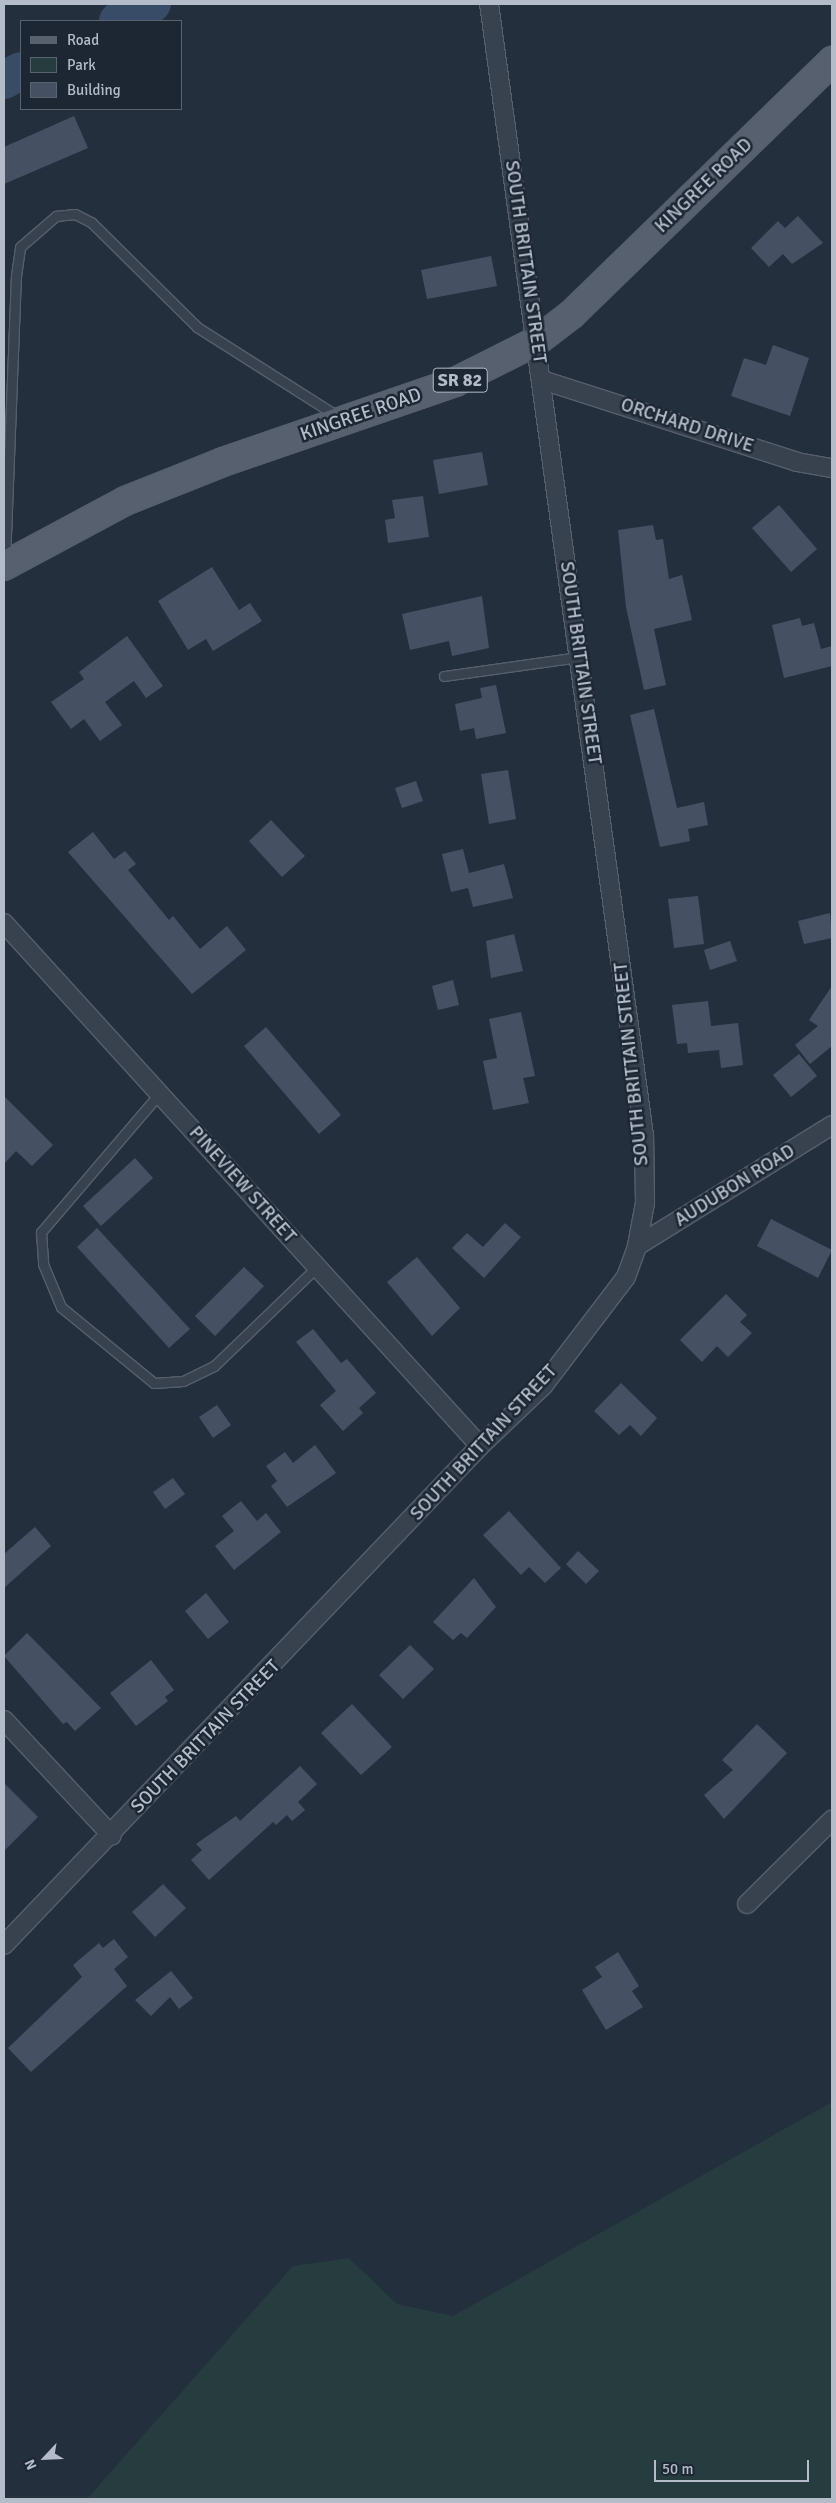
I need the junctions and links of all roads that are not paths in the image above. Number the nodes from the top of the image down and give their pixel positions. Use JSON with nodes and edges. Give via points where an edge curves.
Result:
{"nodes":[{"id":1,"x":489,"y":4,"type":"edge"},
{"id":2,"x":832,"y":60,"type":"edge"},
{"id":3,"x":537,"y":341,"type":"junction"},
{"id":4,"x":542,"y":380,"type":"junction"},
{"id":5,"x":344,"y":420,"type":"junction"},
{"id":6,"x":832,"y":468,"type":"edge"},
{"id":7,"x":4,"y":566,"type":"edge"},
{"id":8,"x":580,"y":658,"type":"junction"},
{"id":9,"x":444,"y":676,"type":"dead end"},
{"id":10,"x":4,"y":924,"type":"edge"},
{"id":11,"x":159,"y":1094,"type":"junction"},
{"id":12,"x":831,"y":1131,"type":"edge"},
{"id":13,"x":637,"y":1246,"type":"junction"},
{"id":14,"x":317,"y":1267,"type":"junction"},
{"id":15,"x":480,"y":1446,"type":"junction"},
{"id":16,"x":4,"y":1720,"type":"edge"},
{"id":17,"x":832,"y":1820,"type":"edge"},
{"id":18,"x":112,"y":1836,"type":"junction"},
{"id":19,"x":747,"y":1904,"type":"dead end"},
{"id":20,"x":4,"y":1946,"type":"edge"}],
"edges":[{"from":1,"to":3,"type":"street","name":"SOUTH BRITTAIN STREET"},
{"from":2,"to":3,"type":"main road","name":"KINGREE ROAD","number":"SR 82","via":[[572,314]]},
{"from":3,"to":4,"type":"street","name":"SOUTH BRITTAIN STREET"},
{"from":3,"to":5,"type":"main road","name":"KINGREE ROAD","number":"SR 82","via":[[455,382]]},
{"from":4,"to":6,"type":"street","name":"ORCHARD DRIVE","via":[[797,462]]},
{"from":4,"to":8,"type":"street","name":"SOUTH BRITTAIN STREET"},
{"from":5,"to":7,"type":"main road","name":"KINGREE ROAD","number":"SR 82","via":[[125,501]]},
{"from":5,"to":7,"type":"lane","via":[[196,327],[91,222],[75,214],[56,216],[20,247],[16,276]]},
{"from":8,"to":9,"type":"lane"},
{"from":8,"to":13,"type":"street","name":"SOUTH BRITTAIN STREET","via":[[644,1135],[645,1203]]},
{"from":10,"to":11,"type":"street","name":"PINEVIEW STREET"},
{"from":11,"to":14,"type":"street","name":"PINEVIEW STREET"},
{"from":11,"to":14,"type":"lane","via":[[40,1232],[43,1264],[61,1307],[154,1383],[183,1381],[214,1366]]},
{"from":12,"to":13,"type":"street","name":"AUDUBON ROAD"},
{"from":13,"to":15,"type":"street","name":"SOUTH BRITTAIN STREET","via":[[626,1277],[543,1386]]},
{"from":14,"to":15,"type":"street","name":"PINEVIEW STREET"},
{"from":15,"to":18,"type":"street","name":"SOUTH BRITTAIN STREET"},
{"from":16,"to":18,"type":"street"},
{"from":17,"to":19,"type":"street"},
{"from":18,"to":20,"type":"street","name":"SOUTH BRITTAIN STREET"}]}
